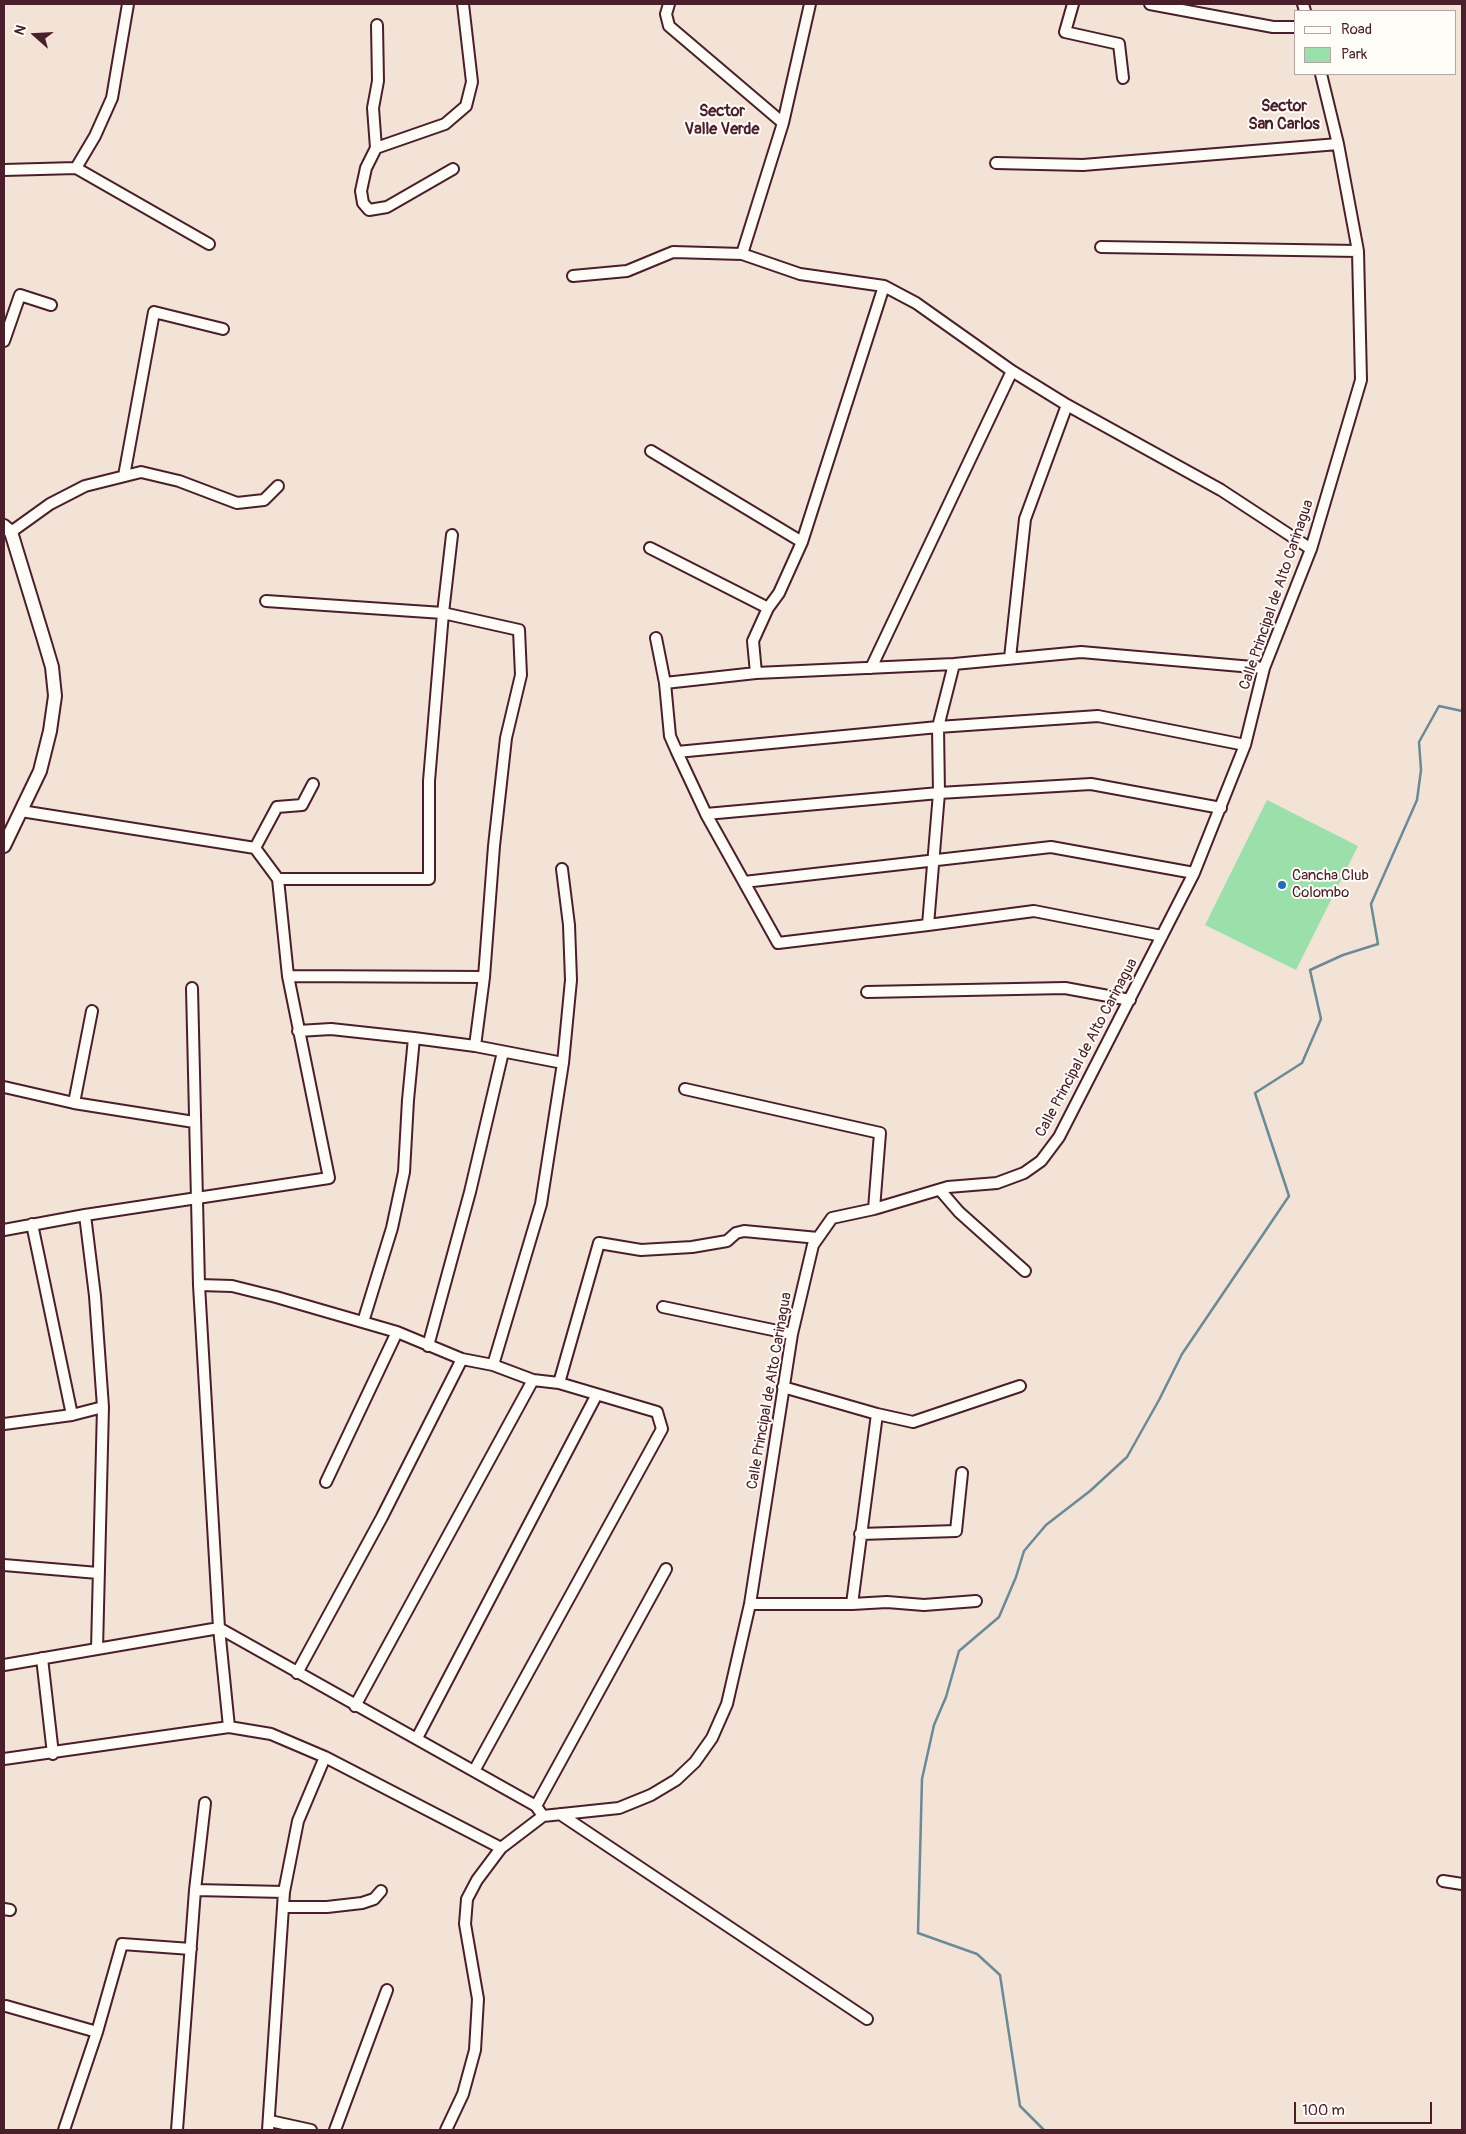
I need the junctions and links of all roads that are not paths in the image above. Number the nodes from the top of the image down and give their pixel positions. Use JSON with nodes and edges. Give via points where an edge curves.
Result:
{"nodes":[{"id":1,"x":128,"y":4,"type":"edge"},
{"id":2,"x":463,"y":4,"type":"edge"},
{"id":3,"x":669,"y":4,"type":"edge"},
{"id":4,"x":810,"y":4,"type":"edge"},
{"id":5,"x":1073,"y":4,"type":"edge"},
{"id":6,"x":1150,"y":4,"type":"edge"},
{"id":7,"x":377,"y":25,"type":"dead end"},
{"id":8,"x":1294,"y":27,"type":"edge"},
{"id":9,"x":1321,"y":75,"type":"edge"},
{"id":10,"x":1123,"y":78,"type":"dead end"},
{"id":11,"x":783,"y":123,"type":"junction"},
{"id":12,"x":1338,"y":144,"type":"junction"},
{"id":13,"x":376,"y":148,"type":"junction"},
{"id":14,"x":996,"y":163,"type":"dead end"},
{"id":15,"x":76,"y":168,"type":"junction"},
{"id":16,"x":453,"y":169,"type":"dead end"},
{"id":17,"x":4,"y":170,"type":"edge"},
{"id":18,"x":209,"y":244,"type":"dead end"},
{"id":19,"x":1101,"y":247,"type":"dead end"},
{"id":20,"x":1358,"y":251,"type":"junction"},
{"id":21,"x":742,"y":254,"type":"junction"},
{"id":22,"x":573,"y":276,"type":"dead end"},
{"id":23,"x":884,"y":286,"type":"junction"},
{"id":24,"x":51,"y":305,"type":"dead end"},
{"id":25,"x":223,"y":329,"type":"dead end"},
{"id":26,"x":4,"y":341,"type":"edge"},
{"id":27,"x":1012,"y":371,"type":"junction"},
{"id":28,"x":1067,"y":405,"type":"junction"},
{"id":29,"x":651,"y":451,"type":"dead end"},
{"id":30,"x":124,"y":476,"type":"junction"},
{"id":31,"x":278,"y":486,"type":"dead end"},
{"id":32,"x":7,"y":529,"type":"edge"},
{"id":33,"x":452,"y":535,"type":"dead end"},
{"id":34,"x":802,"y":542,"type":"junction"},
{"id":35,"x":650,"y":548,"type":"dead end"},
{"id":36,"x":1311,"y":549,"type":"junction"},
{"id":37,"x":266,"y":601,"type":"dead end"},
{"id":38,"x":768,"y":608,"type":"junction"},
{"id":39,"x":443,"y":613,"type":"junction"},
{"id":40,"x":656,"y":638,"type":"dead end"},
{"id":41,"x":1010,"y":658,"type":"junction"},
{"id":42,"x":954,"y":664,"type":"junction"},
{"id":43,"x":871,"y":668,"type":"junction"},
{"id":44,"x":1264,"y":668,"type":"junction"},
{"id":45,"x":756,"y":673,"type":"junction"},
{"id":46,"x":665,"y":683,"type":"junction"},
{"id":47,"x":938,"y":727,"type":"junction"},
{"id":48,"x":1245,"y":745,"type":"junction"},
{"id":49,"x":677,"y":752,"type":"junction"},
{"id":50,"x":313,"y":784,"type":"dead end"},
{"id":51,"x":939,"y":793,"type":"junction"},
{"id":52,"x":1221,"y":808,"type":"junction"},
{"id":53,"x":21,"y":811,"type":"junction"},
{"id":54,"x":706,"y":814,"type":"junction"},
{"id":55,"x":4,"y":846,"type":"edge"},
{"id":56,"x":256,"y":848,"type":"junction"},
{"id":57,"x":935,"y":859,"type":"junction"},
{"id":58,"x":562,"y":869,"type":"dead end"},
{"id":59,"x":1194,"y":873,"type":"junction"},
{"id":60,"x":278,"y":879,"type":"junction"},
{"id":61,"x":744,"y":882,"type":"junction"},
{"id":62,"x":928,"y":925,"type":"junction"},
{"id":63,"x":1162,"y":936,"type":"junction"},
{"id":64,"x":288,"y":976,"type":"junction"},
{"id":65,"x":484,"y":977,"type":"junction"},
{"id":66,"x":192,"y":988,"type":"dead end"},
{"id":67,"x":867,"y":992,"type":"dead end"},
{"id":68,"x":1130,"y":1000,"type":"junction"},
{"id":69,"x":92,"y":1011,"type":"dead end"},
{"id":70,"x":298,"y":1031,"type":"junction"},
{"id":71,"x":414,"y":1038,"type":"junction"},
{"id":72,"x":475,"y":1046,"type":"junction"},
{"id":73,"x":503,"y":1052,"type":"junction"},
{"id":74,"x":563,"y":1063,"type":"junction"},
{"id":75,"x":4,"y":1087,"type":"edge"},
{"id":76,"x":685,"y":1089,"type":"dead end"},
{"id":77,"x":74,"y":1102,"type":"junction"},
{"id":78,"x":194,"y":1122,"type":"junction"},
{"id":79,"x":940,"y":1190,"type":"junction"},
{"id":80,"x":195,"y":1197,"type":"junction"},
{"id":81,"x":874,"y":1209,"type":"junction"},
{"id":82,"x":85,"y":1215,"type":"junction"},
{"id":83,"x":32,"y":1224,"type":"junction"},
{"id":84,"x":4,"y":1230,"type":"edge"},
{"id":85,"x":818,"y":1238,"type":"junction"},
{"id":86,"x":1025,"y":1271,"type":"dead end"},
{"id":87,"x":199,"y":1285,"type":"junction"},
{"id":88,"x":663,"y":1307,"type":"dead end"},
{"id":89,"x":363,"y":1322,"type":"junction"},
{"id":90,"x":397,"y":1332,"type":"junction"},
{"id":91,"x":792,"y":1334,"type":"junction"},
{"id":92,"x":428,"y":1346,"type":"junction"},
{"id":93,"x":462,"y":1359,"type":"junction"},
{"id":94,"x":493,"y":1365,"type":"junction"},
{"id":95,"x":533,"y":1380,"type":"junction"},
{"id":96,"x":559,"y":1383,"type":"junction"},
{"id":97,"x":1020,"y":1386,"type":"dead end"},
{"id":98,"x":783,"y":1387,"type":"junction"},
{"id":99,"x":596,"y":1396,"type":"junction"},
{"id":100,"x":103,"y":1407,"type":"junction"},
{"id":101,"x":877,"y":1414,"type":"junction"},
{"id":102,"x":72,"y":1415,"type":"junction"},
{"id":103,"x":4,"y":1424,"type":"edge"},
{"id":104,"x":962,"y":1473,"type":"dead end"},
{"id":105,"x":326,"y":1482,"type":"dead end"},
{"id":106,"x":860,"y":1534,"type":"junction"},
{"id":107,"x":4,"y":1565,"type":"edge"},
{"id":108,"x":666,"y":1570,"type":"dead end"},
{"id":109,"x":98,"y":1573,"type":"junction"},
{"id":110,"x":976,"y":1601,"type":"dead end"},
{"id":111,"x":750,"y":1604,"type":"junction"},
{"id":112,"x":852,"y":1604,"type":"junction"},
{"id":113,"x":219,"y":1628,"type":"junction"},
{"id":114,"x":96,"y":1649,"type":"junction"},
{"id":115,"x":42,"y":1658,"type":"junction"},
{"id":116,"x":4,"y":1665,"type":"edge"},
{"id":117,"x":297,"y":1673,"type":"junction"},
{"id":118,"x":356,"y":1706,"type":"junction"},
{"id":119,"x":229,"y":1727,"type":"junction"},
{"id":120,"x":417,"y":1738,"type":"junction"},
{"id":121,"x":53,"y":1754,"type":"junction"},
{"id":122,"x":325,"y":1758,"type":"junction"},
{"id":123,"x":4,"y":1759,"type":"edge"},
{"id":124,"x":474,"y":1771,"type":"junction"},
{"id":125,"x":205,"y":1802,"type":"dead end"},
{"id":126,"x":536,"y":1806,"type":"junction"},
{"id":127,"x":560,"y":1814,"type":"junction"},
{"id":128,"x":542,"y":1816,"type":"junction"},
{"id":129,"x":501,"y":1848,"type":"junction"},
{"id":130,"x":1443,"y":1881,"type":"dead end"},
{"id":131,"x":1462,"y":1884,"type":"edge"},
{"id":132,"x":196,"y":1890,"type":"junction"},
{"id":133,"x":284,"y":1892,"type":"junction"},
{"id":134,"x":381,"y":1892,"type":"dead end"},
{"id":135,"x":283,"y":1907,"type":"junction"},
{"id":136,"x":191,"y":1949,"type":"junction"},
{"id":137,"x":388,"y":1990,"type":"dead end"},
{"id":138,"x":6,"y":2006,"type":"dead end"},
{"id":139,"x":867,"y":2019,"type":"dead end"},
{"id":140,"x":98,"y":2032,"type":"junction"},
{"id":141,"x":269,"y":2125,"type":"edge"},
{"id":142,"x":64,"y":2130,"type":"edge"},
{"id":143,"x":177,"y":2130,"type":"edge"},
{"id":144,"x":312,"y":2130,"type":"edge"},
{"id":145,"x":335,"y":2130,"type":"edge"},
{"id":146,"x":446,"y":2130,"type":"edge"}],
"edges":[{"from":1,"to":15,"type":"street","via":[[112,98],[96,136]]},
{"from":2,"to":13,"type":"street","via":[[472,82],[466,106],[445,124]]},
{"from":3,"to":11,"type":"street","via":[[666,14],[669,26]]},
{"from":4,"to":11,"type":"street"},
{"from":5,"to":10,"type":"street","via":[[1065,32],[1120,44]]},
{"from":6,"to":8,"type":"street","via":[[1273,27]]},
{"from":7,"to":13,"type":"street","via":[[378,81],[373,108]]},
{"from":9,"to":12,"type":"street","name":"Calle Principal de Alto Carinagua"},
{"from":11,"to":21,"type":"street"},
{"from":12,"to":14,"type":"street","via":[[1083,165]]},
{"from":12,"to":20,"type":"street","name":"Calle Principal de Alto Carinagua"},
{"from":13,"to":16,"type":"street","via":[[366,168],[361,191],[363,203],[369,210],[387,207]]},
{"from":15,"to":17,"type":"street"},
{"from":15,"to":18,"type":"street"},
{"from":19,"to":20,"type":"street"},
{"from":20,"to":36,"type":"street","name":"Calle Principal de Alto Carinagua","via":[[1361,380]]},
{"from":21,"to":22,"type":"street","via":[[673,252],[627,271]]},
{"from":21,"to":23,"type":"street","via":[[800,274]]},
{"from":23,"to":27,"type":"street","via":[[916,303]]},
{"from":23,"to":34,"type":"street"},
{"from":24,"to":26,"type":"street","via":[[20,295]]},
{"from":25,"to":30,"type":"street","via":[[154,312]]},
{"from":27,"to":28,"type":"street"},
{"from":27,"to":43,"type":"street"},
{"from":28,"to":36,"type":"street","via":[[1221,490]]},
{"from":28,"to":41,"type":"street","via":[[1025,520]]},
{"from":29,"to":34,"type":"street"},
{"from":30,"to":31,"type":"street","via":[[141,472],[237,503],[264,500]]},
{"from":30,"to":32,"type":"street","via":[[85,486]]},
{"from":32,"to":53,"type":"street","via":[[47,649],[55,696],[40,771]]},
{"from":33,"to":39,"type":"street"},
{"from":34,"to":38,"type":"street","via":[[779,593]]},
{"from":35,"to":38,"type":"street"},
{"from":36,"to":44,"type":"street","name":"Calle Principal de Alto Carinagua"},
{"from":37,"to":39,"type":"street"},
{"from":38,"to":45,"type":"street","via":[[754,641]]},
{"from":39,"to":60,"type":"street","via":[[429,781],[429,879]]},
{"from":39,"to":65,"type":"street","via":[[519,630],[521,675],[506,738]]},
{"from":40,"to":46,"type":"street"},
{"from":41,"to":42,"type":"street"},
{"from":41,"to":44,"type":"street","via":[[1081,652]]},
{"from":42,"to":43,"type":"street"},
{"from":42,"to":47,"type":"street"},
{"from":43,"to":45,"type":"street"},
{"from":44,"to":48,"type":"street","name":"Calle Principal de Alto Carinagua"},
{"from":45,"to":46,"type":"street"},
{"from":46,"to":49,"type":"street","via":[[670,736]]},
{"from":47,"to":48,"type":"street","via":[[1098,716]]},
{"from":47,"to":49,"type":"street"},
{"from":47,"to":51,"type":"street"},
{"from":48,"to":52,"type":"street","name":"Calle Principal de Alto Carinagua"},
{"from":49,"to":54,"type":"street"},
{"from":50,"to":56,"type":"street","via":[[302,805],[277,807]]},
{"from":51,"to":52,"type":"street","via":[[1090,784]]},
{"from":51,"to":54,"type":"street"},
{"from":51,"to":57,"type":"street"},
{"from":52,"to":59,"type":"street","name":"Calle Principal de Alto Carinagua"},
{"from":53,"to":55,"type":"street"},
{"from":53,"to":56,"type":"street"},
{"from":54,"to":61,"type":"street"},
{"from":56,"to":60,"type":"street"},
{"from":57,"to":59,"type":"street","via":[[1051,847]]},
{"from":57,"to":61,"type":"street"},
{"from":57,"to":62,"type":"street"},
{"from":58,"to":74,"type":"street","via":[[571,980]]},
{"from":59,"to":63,"type":"street","name":"Calle Principal de Alto Carinagua"},
{"from":60,"to":64,"type":"street"},
{"from":61,"to":62,"type":"street","via":[[778,943]]},
{"from":62,"to":63,"type":"street","via":[[1034,911]]},
{"from":63,"to":68,"type":"street","name":"Calle Principal de Alto Carinagua"},
{"from":64,"to":65,"type":"street"},
{"from":64,"to":70,"type":"street"},
{"from":65,"to":72,"type":"street"},
{"from":66,"to":78,"type":"street"},
{"from":67,"to":68,"type":"street","via":[[1065,988]]},
{"from":68,"to":79,"type":"street","name":"Calle Principal de Alto Carinagua","via":[[1059,1137],[1041,1161],[1024,1173],[997,1183]]},
{"from":69,"to":77,"type":"street"},
{"from":70,"to":71,"type":"street","via":[[331,1029]]},
{"from":70,"to":80,"type":"street","via":[[329,1178]]},
{"from":71,"to":72,"type":"street"},
{"from":71,"to":89,"type":"street","via":[[404,1172],[392,1228]]},
{"from":72,"to":73,"type":"street"},
{"from":73,"to":74,"type":"street"},
{"from":73,"to":92,"type":"street","via":[[470,1192]]},
{"from":74,"to":94,"type":"street","via":[[541,1204]]},
{"from":75,"to":77,"type":"street"},
{"from":76,"to":81,"type":"street","via":[[880,1133]]},
{"from":77,"to":78,"type":"street"},
{"from":78,"to":80,"type":"street"},
{"from":79,"to":81,"type":"street","name":"Calle Principal de Alto Carinagua"},
{"from":79,"to":86,"type":"street","via":[[959,1212]]},
{"from":80,"to":82,"type":"street"},
{"from":80,"to":87,"type":"street"},
{"from":81,"to":85,"type":"street","name":"Calle Principal de Alto Carinagua","via":[[832,1218]]},
{"from":82,"to":83,"type":"street"},
{"from":82,"to":100,"type":"street"},
{"from":83,"to":84,"type":"street"},
{"from":83,"to":102,"type":"street"},
{"from":85,"to":91,"type":"street","name":"Calle Principal de Alto Carinagua","via":[[813,1245]]},
{"from":85,"to":96,"type":"street","via":[[744,1231],[727,1241],[692,1246],[641,1250],[599,1243]]},
{"from":87,"to":89,"type":"street","via":[[232,1286]]},
{"from":87,"to":113,"type":"street"},
{"from":88,"to":91,"type":"street"},
{"from":89,"to":90,"type":"street"},
{"from":90,"to":92,"type":"street"},
{"from":90,"to":105,"type":"street"},
{"from":91,"to":98,"type":"street","name":"Calle Principal de Alto Carinagua"},
{"from":92,"to":93,"type":"street"},
{"from":93,"to":94,"type":"street"},
{"from":93,"to":117,"type":"street","via":[[382,1517]]},
{"from":94,"to":95,"type":"street"},
{"from":95,"to":96,"type":"street"},
{"from":95,"to":118,"type":"street"},
{"from":96,"to":99,"type":"street"},
{"from":97,"to":101,"type":"street","via":[[913,1422]]},
{"from":98,"to":101,"type":"street"},
{"from":98,"to":111,"type":"street","name":"Calle Principal de Alto Carinagua"},
{"from":99,"to":120,"type":"street"},
{"from":99,"to":124,"type":"street","via":[[657,1412],[662,1429]]},
{"from":100,"to":102,"type":"street"},
{"from":100,"to":109,"type":"street"},
{"from":101,"to":106,"type":"street"},
{"from":102,"to":103,"type":"street"},
{"from":104,"to":106,"type":"street","via":[[956,1531]]},
{"from":106,"to":112,"type":"street"},
{"from":107,"to":109,"type":"street"},
{"from":108,"to":126,"type":"street"},
{"from":109,"to":114,"type":"street"},
{"from":110,"to":112,"type":"street","via":[[924,1605]]},
{"from":111,"to":112,"type":"street"},
{"from":111,"to":127,"type":"street","name":"Calle Principal de Alto Carinagua","via":[[728,1704],[712,1738],[695,1762],[668,1785],[619,1808]]},
{"from":113,"to":114,"type":"street"},
{"from":113,"to":117,"type":"street"},
{"from":113,"to":119,"type":"street"},
{"from":114,"to":115,"type":"street"},
{"from":115,"to":116,"type":"street"},
{"from":115,"to":121,"type":"street"},
{"from":117,"to":118,"type":"street"},
{"from":118,"to":120,"type":"street"},
{"from":119,"to":121,"type":"street"},
{"from":119,"to":122,"type":"street","via":[[272,1734]]},
{"from":120,"to":124,"type":"street"},
{"from":121,"to":123,"type":"street"},
{"from":122,"to":129,"type":"street"},
{"from":122,"to":133,"type":"street","via":[[298,1821]]},
{"from":124,"to":126,"type":"street"},
{"from":125,"to":132,"type":"street"},
{"from":126,"to":128,"type":"street"},
{"from":127,"to":128,"type":"street","name":"Calle Principal de Alto Carinagua"},
{"from":127,"to":139,"type":"street"},
{"from":128,"to":129,"type":"street"},
{"from":129,"to":146,"type":"street","via":[[477,1880],[468,1899],[465,1924],[478,1999],[475,2050],[463,2094]]},
{"from":130,"to":131,"type":"street"},
{"from":132,"to":133,"type":"street"},
{"from":132,"to":136,"type":"street"},
{"from":133,"to":135,"type":"street"},
{"from":134,"to":135,"type":"street","via":[[374,1899],[362,1903]]},
{"from":135,"to":141,"type":"street"},
{"from":136,"to":140,"type":"street","via":[[122,1944]]},
{"from":136,"to":143,"type":"street"},
{"from":137,"to":145,"type":"street"},
{"from":138,"to":140,"type":"street"},
{"from":140,"to":142,"type":"street"},
{"from":141,"to":144,"type":"street"}]}
